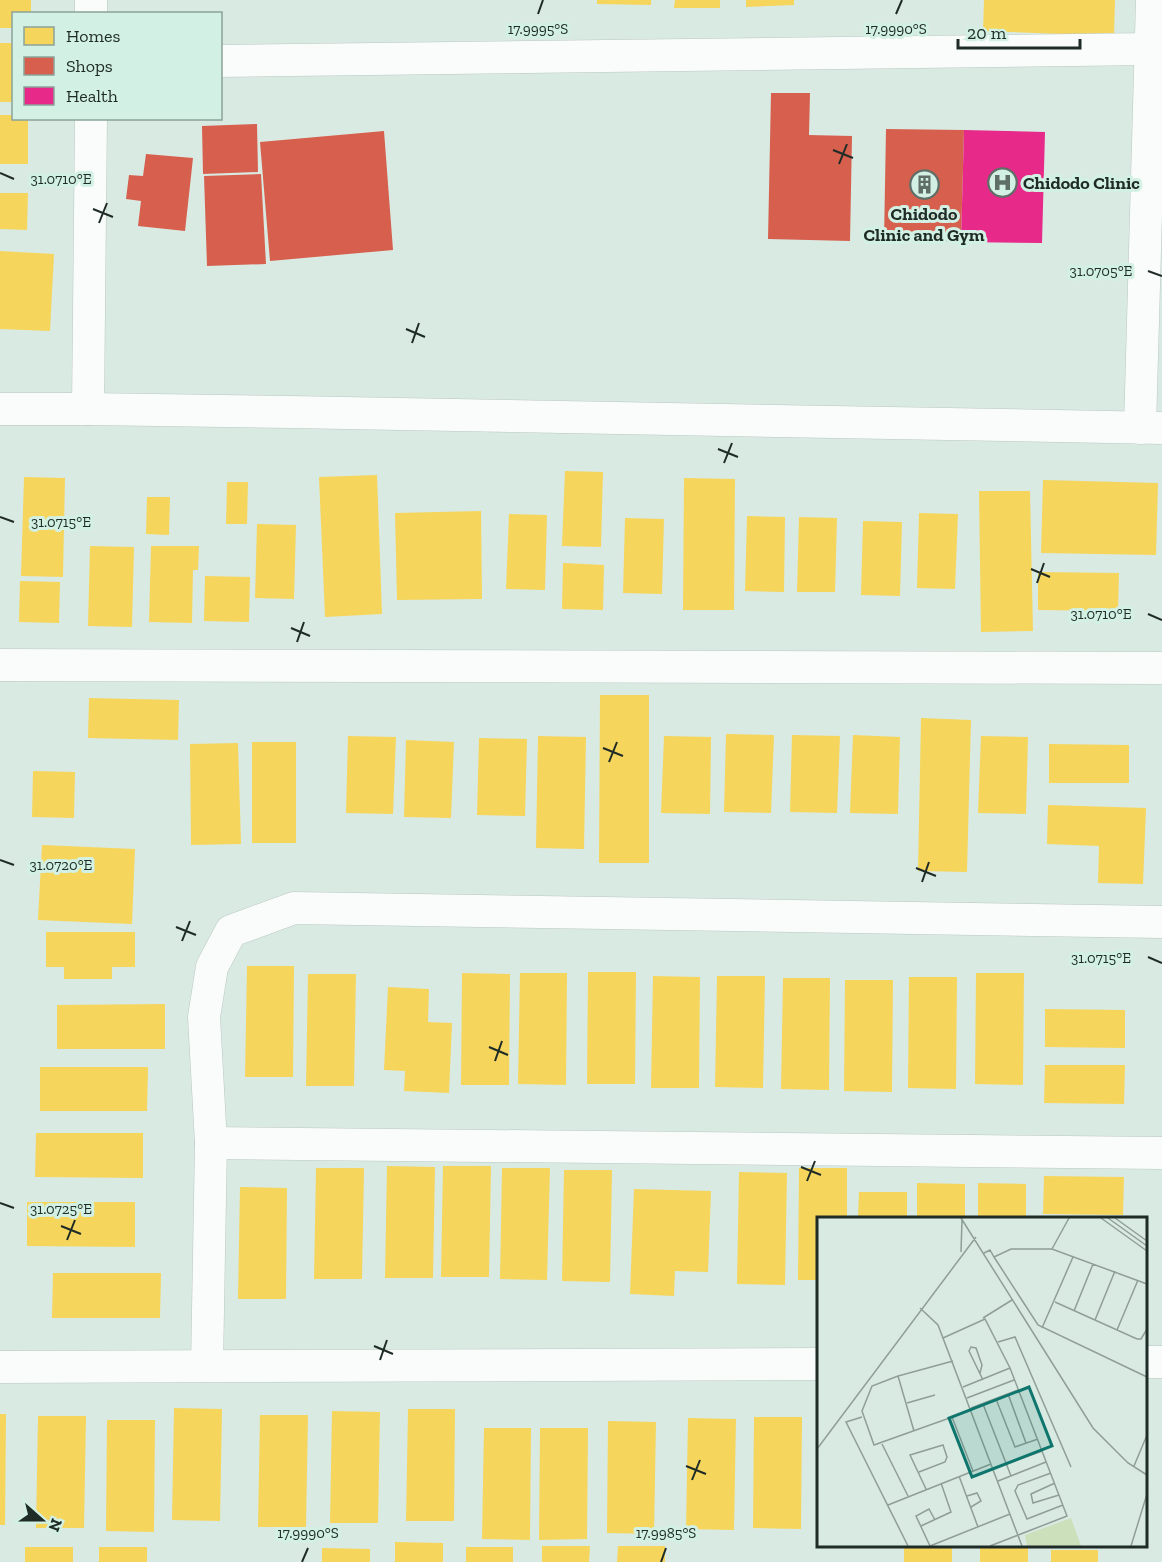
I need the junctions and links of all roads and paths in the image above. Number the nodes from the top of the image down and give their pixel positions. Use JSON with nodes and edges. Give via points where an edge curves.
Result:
{"nodes":[{"id":1,"x":1152,"y":0,"type":"edge"},
{"id":2,"x":1151,"y":49,"type":"junction"},
{"id":3,"x":222,"y":61,"type":"edge"},
{"id":4,"x":91,"y":120,"type":"edge"},
{"id":5,"x":88,"y":409,"type":"junction"},
{"id":6,"x":0,"y":410,"type":"edge"},
{"id":7,"x":1151,"y":428,"type":"edge"},
{"id":8,"x":0,"y":665,"type":"edge"},
{"id":9,"x":1162,"y":668,"type":"edge"},
{"id":10,"x":1162,"y":922,"type":"edge"},
{"id":11,"x":211,"y":1143,"type":"junction"},
{"id":12,"x":1162,"y":1153,"type":"edge"},
{"id":13,"x":817,"y":1364,"type":"edge"},
{"id":14,"x":207,"y":1366,"type":"junction"},
{"id":15,"x":0,"y":1367,"type":"edge"}],
"edges":[{"from":1,"to":2,"type":"street"},
{"from":2,"to":3,"type":"street"},
{"from":2,"to":7,"type":"street"},
{"from":4,"to":5,"type":"street"},
{"from":5,"to":6,"type":"street"},
{"from":5,"to":7,"type":"street"},
{"from":8,"to":9,"type":"street"},
{"from":10,"to":11,"type":"street","via":[[294,908],[231,931],[212,967],[204,1017]]},
{"from":11,"to":12,"type":"street"},
{"from":11,"to":14,"type":"street"},
{"from":13,"to":14,"type":"street"},
{"from":14,"to":15,"type":"street"}]}
